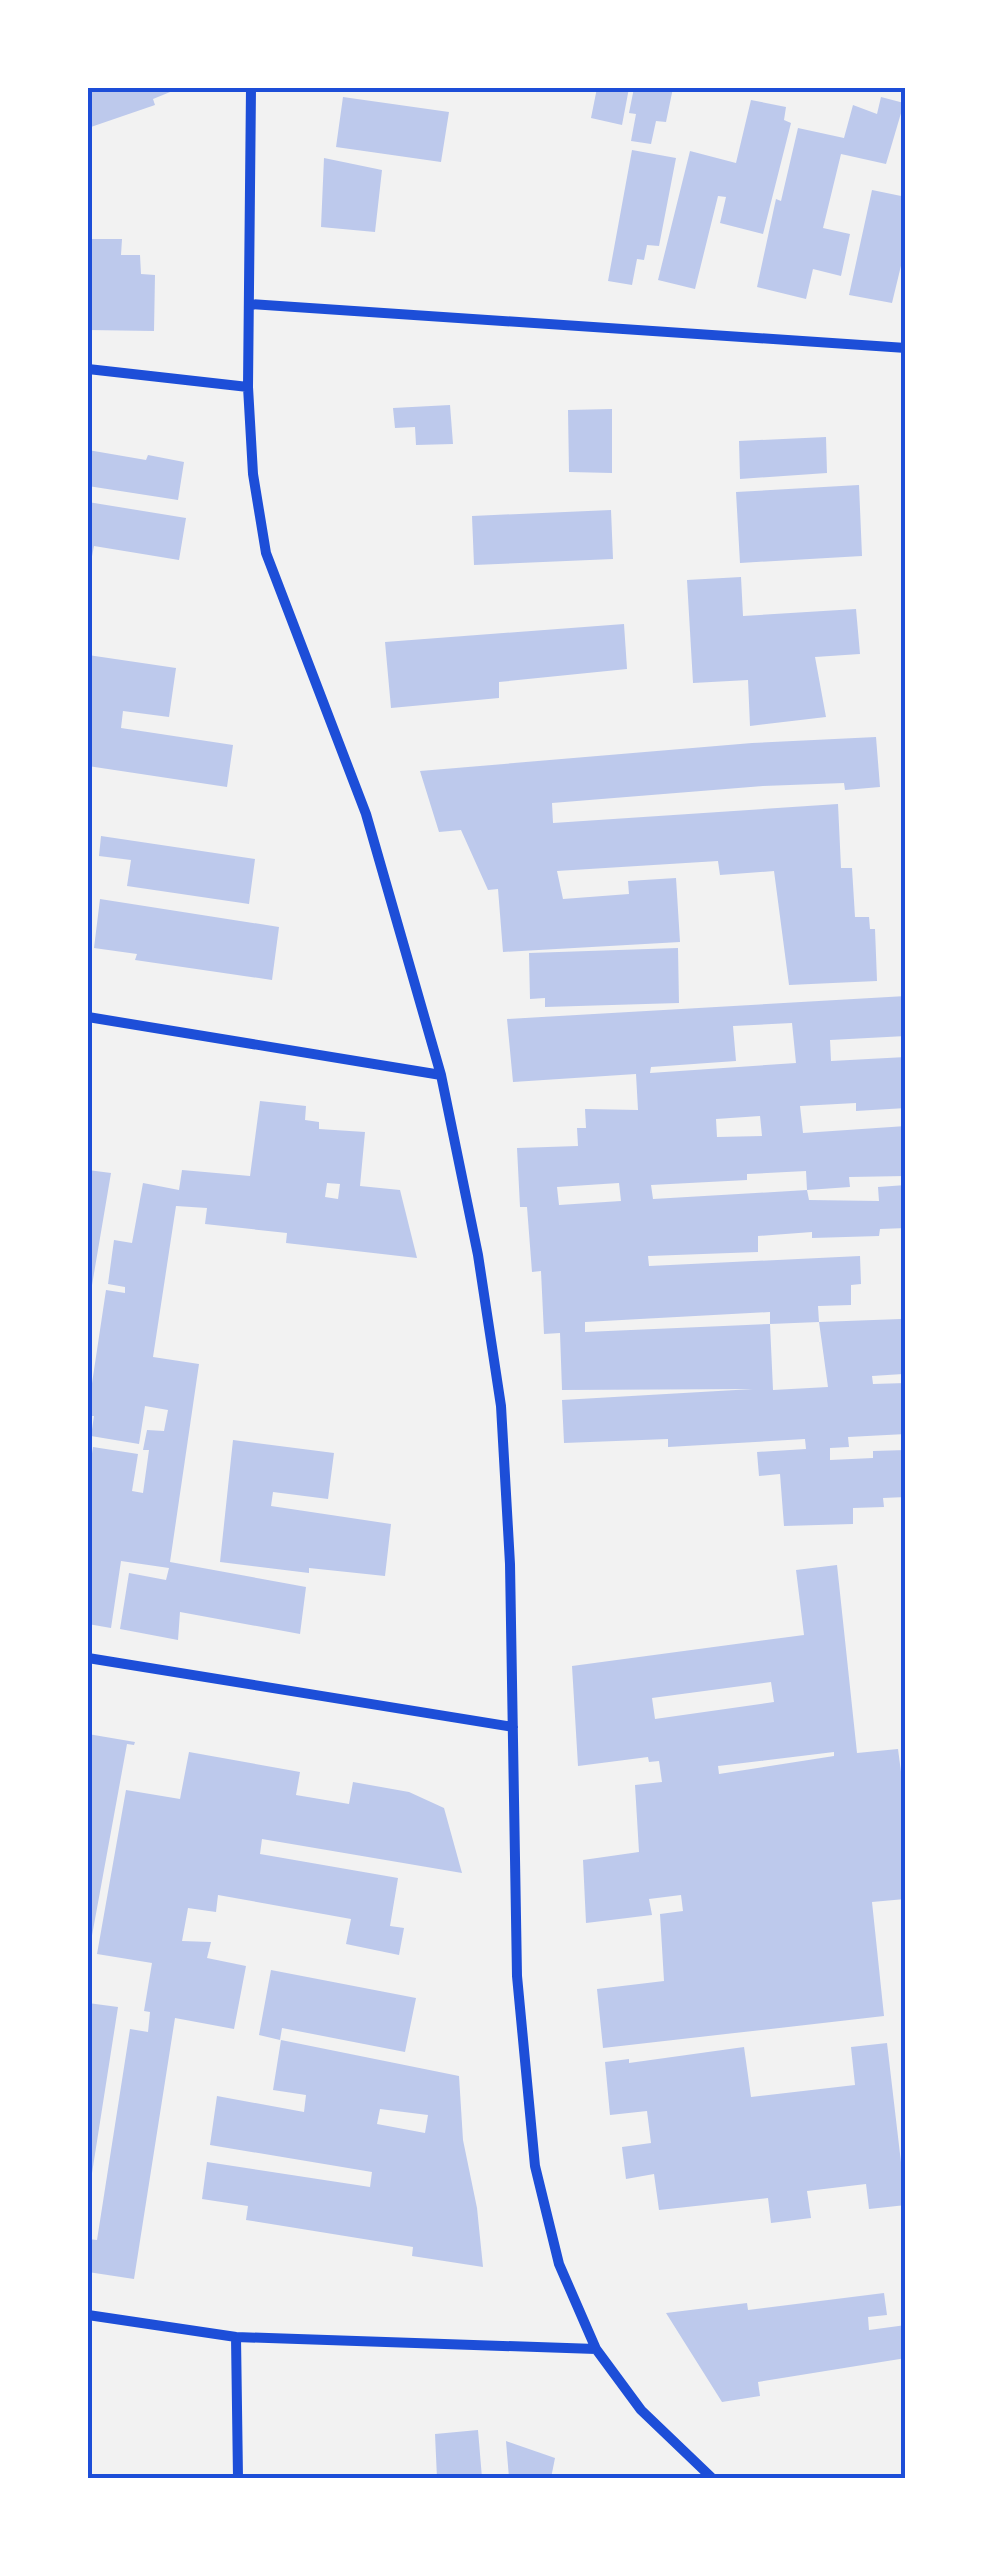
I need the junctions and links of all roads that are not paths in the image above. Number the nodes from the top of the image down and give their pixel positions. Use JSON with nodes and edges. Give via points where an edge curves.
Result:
{"nodes":[{"id":1,"x":251,"y":88,"type":"edge"},
{"id":2,"x":250,"y":304,"type":"junction"},
{"id":3,"x":906,"y":348,"type":"edge"},
{"id":4,"x":88,"y":368,"type":"edge"},
{"id":5,"x":248,"y":388,"type":"junction"},
{"id":6,"x":88,"y":1017,"type":"edge"},
{"id":7,"x":441,"y":1075,"type":"junction"},
{"id":8,"x":88,"y":1658,"type":"edge"},
{"id":9,"x":513,"y":1727,"type":"junction"},
{"id":10,"x":88,"y":2315,"type":"edge"},
{"id":11,"x":236,"y":2337,"type":"junction"},
{"id":12,"x":596,"y":2349,"type":"junction"},
{"id":13,"x":238,"y":2478,"type":"edge"},
{"id":14,"x":712,"y":2478,"type":"edge"}],
"edges":[{"from":1,"to":2,"type":"street"},
{"from":2,"to":3,"type":"street"},
{"from":2,"to":5,"type":"street"},
{"from":4,"to":5,"type":"street"},
{"from":5,"to":7,"type":"street","via":[[266,553],[366,814]]},
{"from":6,"to":7,"type":"street"},
{"from":7,"to":9,"type":"street","via":[[501,1406]]},
{"from":8,"to":9,"type":"street"},
{"from":9,"to":12,"type":"street","via":[[517,1976],[536,2166],[559,2264]]},
{"from":10,"to":11,"type":"street"},
{"from":11,"to":12,"type":"street"},
{"from":11,"to":13,"type":"street"},
{"from":12,"to":14,"type":"street","via":[[642,2410]]}]}
